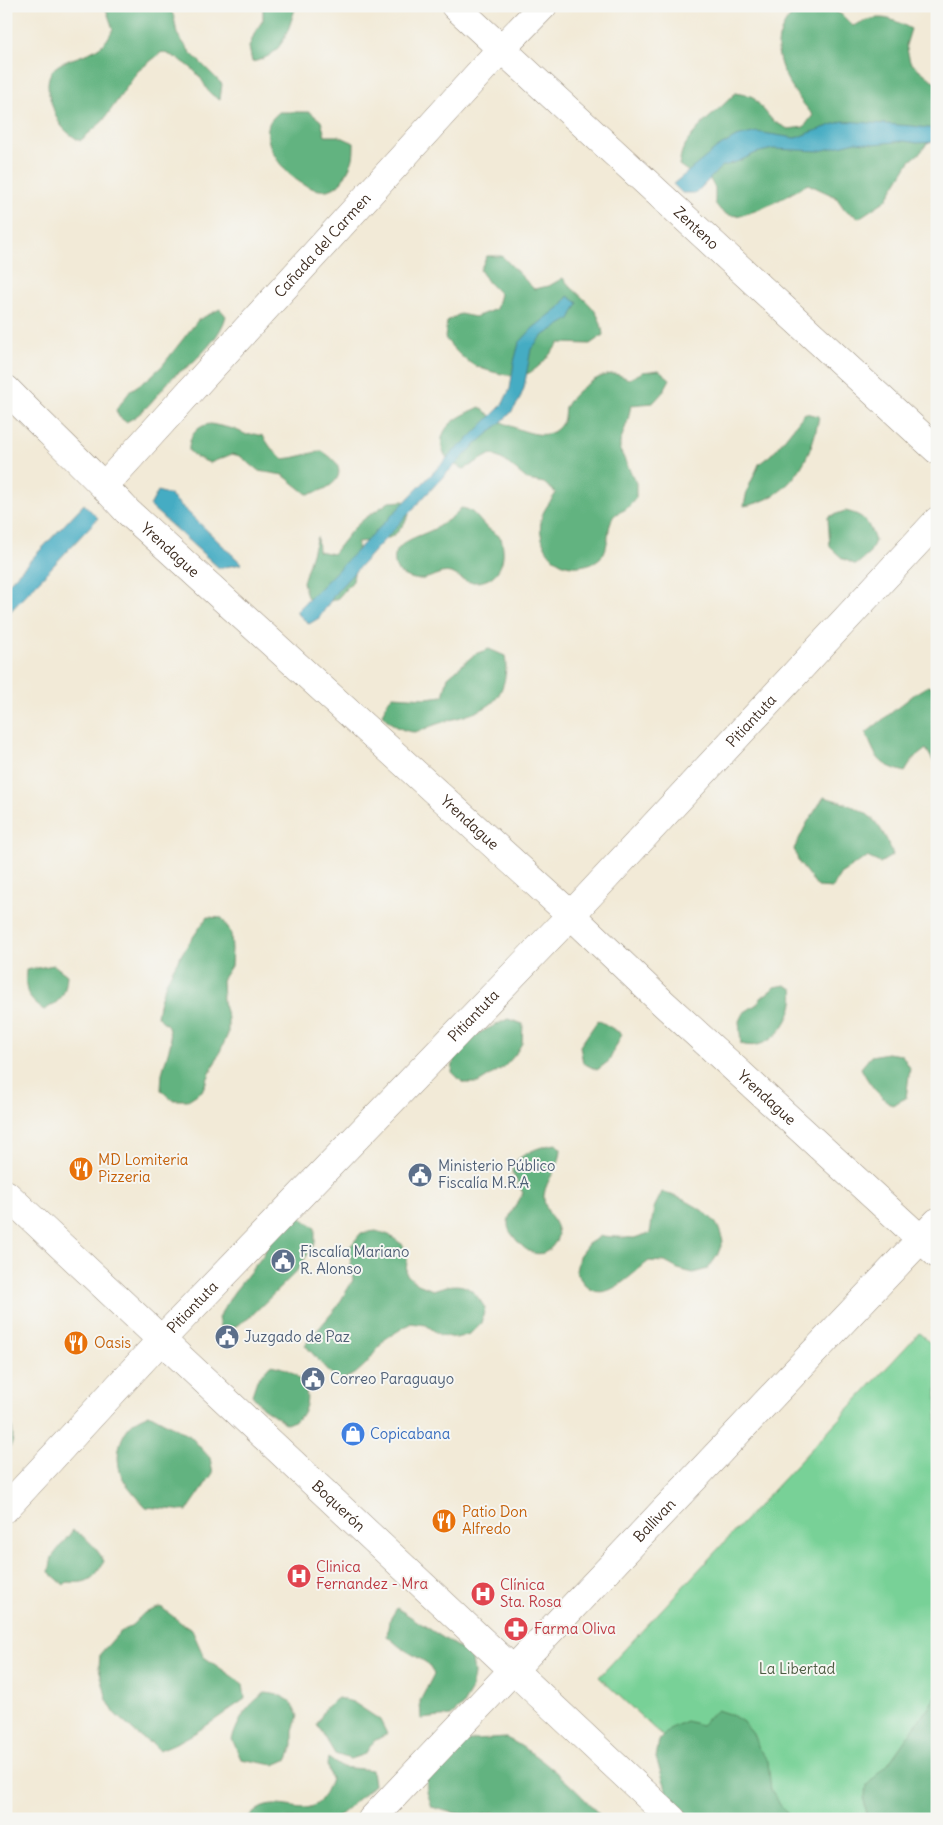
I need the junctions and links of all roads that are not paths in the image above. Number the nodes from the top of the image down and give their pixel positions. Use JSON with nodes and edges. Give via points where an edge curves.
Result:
{"nodes":[{"id":1,"x":455,"y":6,"type":"edge"},
{"id":2,"x":542,"y":6,"type":"edge"},
{"id":3,"x":501,"y":49,"type":"junction"},
{"id":4,"x":6,"y":389,"type":"edge"},
{"id":5,"x":937,"y":450,"type":"edge"},
{"id":6,"x":104,"y":486,"type":"junction"},
{"id":7,"x":937,"y":521,"type":"edge"},
{"id":8,"x":570,"y":915,"type":"junction"},
{"id":9,"x":6,"y":1194,"type":"edge"},
{"id":10,"x":932,"y":1238,"type":"edge"},
{"id":11,"x":162,"y":1339,"type":"junction"},
{"id":12,"x":6,"y":1508,"type":"edge"},
{"id":13,"x":513,"y":1671,"type":"junction"},
{"id":14,"x":372,"y":1819,"type":"edge"},
{"id":15,"x":672,"y":1819,"type":"edge"}],
"edges":[{"from":1,"to":3,"type":"street","name":"Zenteno"},
{"from":2,"to":3,"type":"street","name":"Cañada del Carmen"},
{"from":3,"to":5,"type":"street","name":"Zenteno"},
{"from":3,"to":6,"type":"street","name":"Cañada del Carmen"},
{"from":4,"to":6,"type":"street","name":"Yrendague"},
{"from":6,"to":8,"type":"street","name":"Yrendague","via":[[127,511]]},
{"from":7,"to":8,"type":"street","name":"Pitiantuta"},
{"from":8,"to":10,"type":"street","name":"Yrendague","via":[[662,1002]]},
{"from":8,"to":11,"type":"street","name":"Pitiantuta"},
{"from":9,"to":11,"type":"street","name":"Boquerón"},
{"from":10,"to":13,"type":"street","name":"Ballivan"},
{"from":11,"to":12,"type":"street","name":"Pitiantuta"},
{"from":11,"to":13,"type":"street","name":"Boquerón"},
{"from":13,"to":14,"type":"street","name":"Ballivan"},
{"from":13,"to":15,"type":"street","name":"Boquerón"}]}
